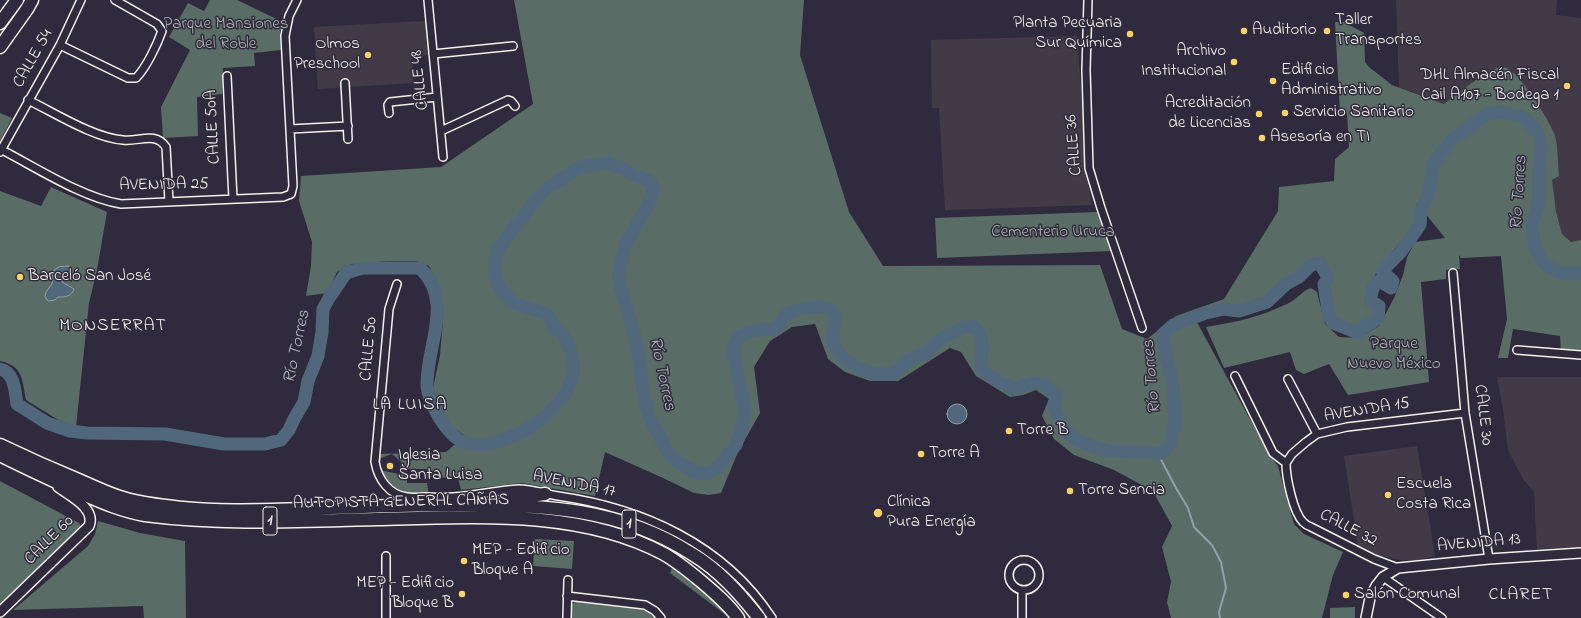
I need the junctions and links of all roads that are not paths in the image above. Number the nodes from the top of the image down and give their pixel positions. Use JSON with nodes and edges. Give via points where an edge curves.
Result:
{"nodes":[{"id":1,"x":17,"y":0,"type":"edge"},
{"id":2,"x":81,"y":0,"type":"edge"},
{"id":3,"x":115,"y":0,"type":"edge"},
{"id":4,"x":297,"y":0,"type":"edge"},
{"id":5,"x":428,"y":0,"type":"edge"},
{"id":6,"x":1088,"y":0,"type":"edge"},
{"id":7,"x":31,"y":3,"type":"edge"},
{"id":8,"x":0,"y":23,"type":"edge"},
{"id":9,"x":60,"y":45,"type":"junction"},
{"id":10,"x":513,"y":46,"type":"dead end"},
{"id":11,"x":0,"y":47,"type":"edge"},
{"id":12,"x":433,"y":54,"type":"junction"},
{"id":13,"x":227,"y":76,"type":"dead end"},
{"id":14,"x":345,"y":83,"type":"dead end"},
{"id":15,"x":437,"y":97,"type":"junction"},
{"id":16,"x":28,"y":100,"type":"junction"},
{"id":17,"x":515,"y":106,"type":"dead end"},
{"id":18,"x":389,"y":113,"type":"dead end"},
{"id":19,"x":348,"y":126,"type":"junction"},
{"id":20,"x":290,"y":129,"type":"junction"},
{"id":21,"x":441,"y":131,"type":"junction"},
{"id":22,"x":348,"y":138,"type":"dead end"},
{"id":23,"x":1,"y":151,"type":"edge"},
{"id":24,"x":443,"y":157,"type":"dead end"},
{"id":25,"x":233,"y":199,"type":"junction"},
{"id":26,"x":169,"y":202,"type":"junction"},
{"id":27,"x":1453,"y":274,"type":"dead end"},
{"id":28,"x":397,"y":284,"type":"dead end"},
{"id":29,"x":1142,"y":328,"type":"dead end"},
{"id":30,"x":1517,"y":350,"type":"dead end"},
{"id":31,"x":1581,"y":354,"type":"edge"},
{"id":32,"x":1235,"y":376,"type":"dead end"},
{"id":33,"x":1288,"y":379,"type":"dead end"},
{"id":34,"x":1464,"y":413,"type":"junction"},
{"id":35,"x":1317,"y":434,"type":"junction"},
{"id":36,"x":0,"y":445,"type":"edge"},
{"id":37,"x":0,"y":455,"type":"edge"},
{"id":38,"x":1286,"y":463,"type":"junction"},
{"id":39,"x":44,"y":477,"type":"junction"},
{"id":40,"x":545,"y":494,"type":"junction"},
{"id":41,"x":407,"y":498,"type":"joint"},
{"id":42,"x":468,"y":505,"type":"junction"},
{"id":43,"x":1581,"y":553,"type":"edge"},
{"id":44,"x":386,"y":556,"type":"dead end"},
{"id":45,"x":1489,"y":559,"type":"junction"},
{"id":46,"x":1398,"y":568,"type":"junction"},
{"id":47,"x":1383,"y":577,"type":"junction"},
{"id":48,"x":568,"y":580,"type":"dead end"},
{"id":49,"x":1022,"y":590,"type":"junction"},
{"id":50,"x":567,"y":596,"type":"junction"},
{"id":51,"x":0,"y":612,"type":"edge"},
{"id":52,"x":767,"y":617,"type":"edge"},
{"id":53,"x":386,"y":618,"type":"edge"},
{"id":54,"x":567,"y":618,"type":"edge"},
{"id":55,"x":661,"y":618,"type":"edge"},
{"id":56,"x":738,"y":618,"type":"edge"},
{"id":57,"x":1022,"y":618,"type":"edge"},
{"id":58,"x":1366,"y":618,"type":"edge"},
{"id":59,"x":1442,"y":618,"type":"edge"}],
"edges":[{"from":1,"to":8,"type":"highway"},
{"from":2,"to":9,"type":"street","name":"CALLE 54"},
{"from":3,"to":9,"type":"street","via":[[157,24],[162,30],[141,73],[136,78],[128,78]]},
{"from":4,"to":20,"type":"street","via":[[288,16],[285,36]]},
{"from":5,"to":12,"type":"street","name":"CALLE 48"},
{"from":6,"to":29,"type":"street","name":"CALLE 36","via":[[1086,70],[1089,168]]},
{"from":7,"to":11,"type":"highway"},
{"from":9,"to":16,"type":"street","name":"CALLE 54"},
{"from":10,"to":12,"type":"street"},
{"from":12,"to":15,"type":"street","name":"CALLE 48"},
{"from":13,"to":25,"type":"street","name":"CALLE 50A"},
{"from":14,"to":19,"type":"street"},
{"from":15,"to":18,"type":"street","via":[[390,102]]},
{"from":15,"to":21,"type":"street","name":"CALLE 48"},
{"from":16,"to":23,"type":"street","name":"CALLE 54"},
{"from":16,"to":26,"type":"street","via":[[102,137],[124,141],[156,138],[162,141],[166,147]]},
{"from":17,"to":21,"type":"street","via":[[508,100]]},
{"from":19,"to":20,"type":"street"},
{"from":19,"to":22,"type":"street"},
{"from":20,"to":25,"type":"street","name":"AVENIDA 25","via":[[293,186],[290,194],[283,197]]},
{"from":21,"to":24,"type":"street","name":"CALLE 48"},
{"from":23,"to":26,"type":"street","name":"AVENIDA 25","via":[[104,202]]},
{"from":25,"to":26,"type":"street","name":"AVENIDA 25"},
{"from":27,"to":34,"type":"street","name":"CALLE 30"},
{"from":28,"to":41,"type":"street","name":"CALLE 50","via":[[389,309],[375,462],[384,484]]},
{"from":30,"to":31,"type":"street"},
{"from":32,"to":38,"type":"street","via":[[1273,453]]},
{"from":33,"to":35,"type":"street"},
{"from":34,"to":35,"type":"street","name":"AVENIDA 15","via":[[1347,427]]},
{"from":34,"to":45,"type":"street","name":"CALLE 30"},
{"from":35,"to":38,"type":"street","name":"AVENIDA 15","via":[[1292,454]]},
{"from":36,"to":42,"type":"highway","name":"AUTOPISTA GENERAL CAÑAS","number":"1","via":[[122,498],[150,504],[251,511]]},
{"from":37,"to":39,"type":"highway","name":"AUTOPISTA GENERAL CAÑAS","number":"1"},
{"from":38,"to":46,"type":"street","name":"CALLE 32","via":[[1286,473],[1302,521],[1374,559]]},
{"from":39,"to":51,"type":"street","name":"CALLE 60","via":[[86,509],[90,523]]},
{"from":39,"to":56,"type":"highway","name":"AUTOPISTA GENERAL CAÑAS","number":"1","via":[[121,509],[185,519],[254,522],[521,518],[588,527],[633,540],[665,554],[713,590]]},
{"from":40,"to":41,"type":"street","name":"AVENIDA 17","via":[[521,489],[453,498]]},
{"from":40,"to":42,"type":"highway"},
{"from":40,"to":52,"type":"street","name":"AVENIDA 17","via":[[607,505],[646,518],[707,550],[735,573]]},
{"from":42,"to":52,"type":"highway","name":"AUTOPISTA GENERAL CAÑAS","number":"1","via":[[554,508],[609,517],[641,528],[693,554]]},
{"from":43,"to":45,"type":"street","name":"AVENIDA 13"},
{"from":44,"to":53,"type":"street"},
{"from":45,"to":46,"type":"street","name":"AVENIDA 13"},
{"from":46,"to":47,"type":"street","name":"AVENIDA 13"},
{"from":47,"to":58,"type":"street","via":[[1370,598]]},
{"from":47,"to":59,"type":"street"},
{"from":48,"to":50,"type":"street"},
{"from":49,"to":49,"type":"street","via":[[1030,589],[1038,580],[1036,566],[1028,561],[1019,561],[1010,572],[1009,577],[1013,585]]},
{"from":49,"to":57,"type":"street"},
{"from":50,"to":54,"type":"street"},
{"from":50,"to":55,"type":"street","via":[[645,605]]}]}
